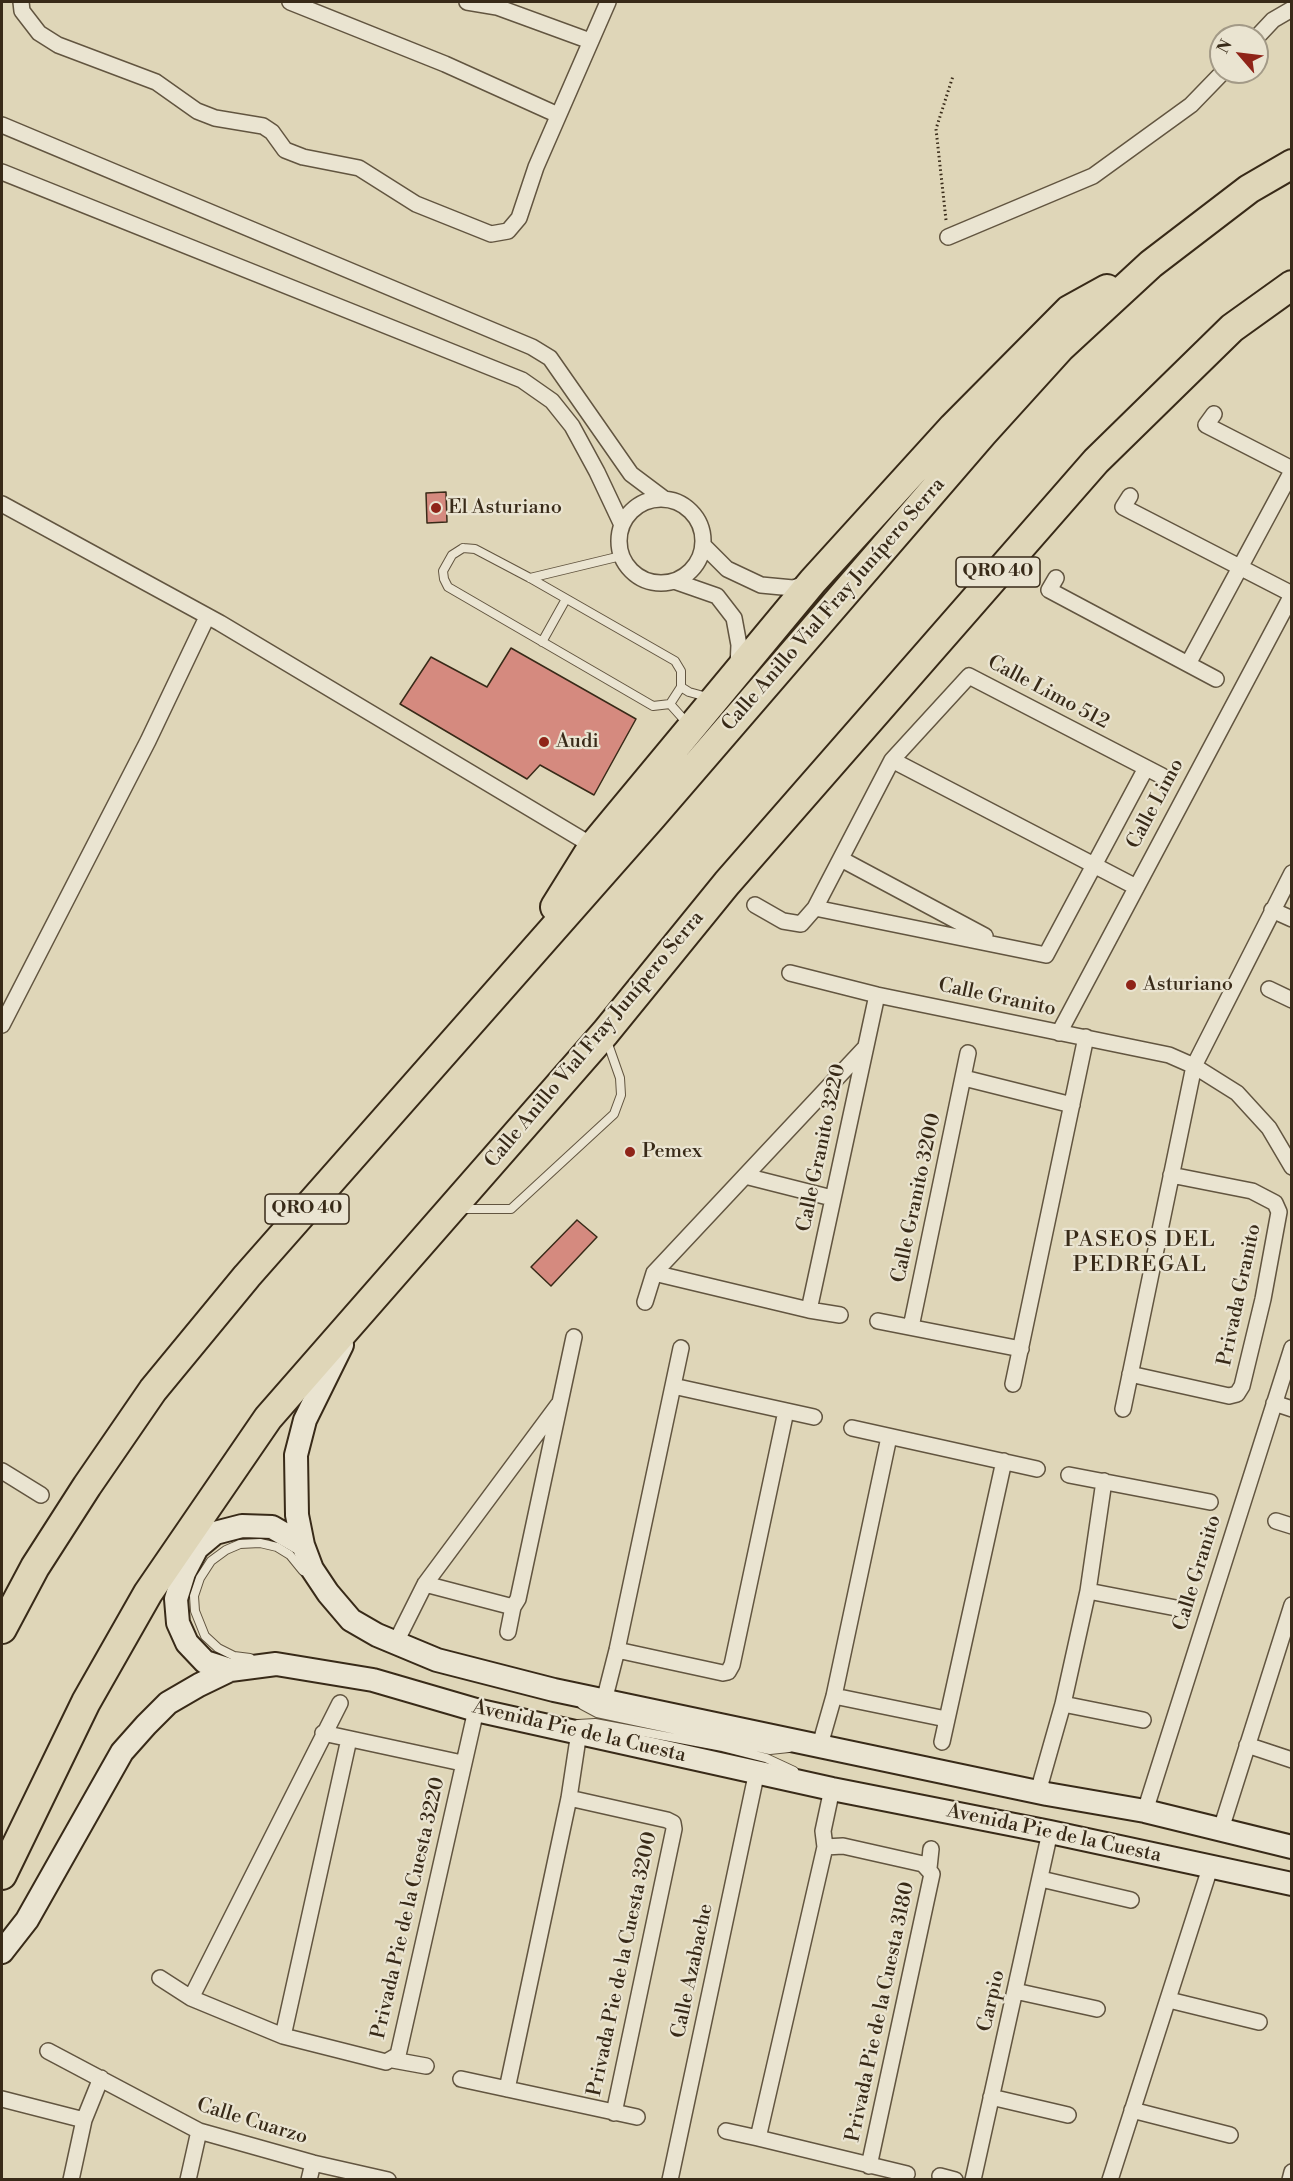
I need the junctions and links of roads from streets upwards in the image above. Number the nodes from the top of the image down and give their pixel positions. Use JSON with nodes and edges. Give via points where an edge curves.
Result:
{"nodes":[{"id":1,"x":21,"y":2,"type":"edge"},
{"id":2,"x":290,"y":2,"type":"edge"},
{"id":3,"x":467,"y":2,"type":"edge"},
{"id":4,"x":608,"y":2,"type":"edge"},
{"id":5,"x":1292,"y":9,"type":"edge"},
{"id":6,"x":1269,"y":24,"type":"edge"},
{"id":7,"x":590,"y":41,"type":"junction"},
{"id":8,"x":1211,"y":84,"type":"edge"},
{"id":9,"x":558,"y":114,"type":"junction"},
{"id":10,"x":2,"y":125,"type":"edge"},
{"id":11,"x":1292,"y":164,"type":"edge"},
{"id":12,"x":2,"y":172,"type":"edge"},
{"id":13,"x":948,"y":237,"type":"road end"},
{"id":14,"x":1151,"y":264,"type":"junction"},
{"id":15,"x":1292,"y":285,"type":"edge"},
{"id":16,"x":1214,"y":414,"type":"dead end"},
{"id":17,"x":1292,"y":470,"type":"edge"},
{"id":18,"x":1130,"y":496,"type":"dead end"},
{"id":19,"x":663,"y":498,"type":"junction"},
{"id":20,"x":2,"y":504,"type":"edge"},
{"id":21,"x":622,"y":525,"type":"junction"},
{"id":22,"x":703,"y":545,"type":"junction"},
{"id":23,"x":1240,"y":568,"type":"junction"},
{"id":24,"x":1056,"y":578,"type":"dead end"},
{"id":25,"x":674,"y":581,"type":"junction"},
{"id":26,"x":813,"y":581,"type":"junction"},
{"id":27,"x":1292,"y":595,"type":"edge"},
{"id":28,"x":207,"y":617,"type":"junction"},
{"id":29,"x":1188,"y":664,"type":"junction"},
{"id":30,"x":738,"y":669,"type":"junction"},
{"id":31,"x":1216,"y":679,"type":"dead end"},
{"id":32,"x":892,"y":760,"type":"junction"},
{"id":33,"x":1146,"y":768,"type":"junction"},
{"id":34,"x":1162,"y":776,"type":"dead end"},
{"id":35,"x":593,"y":846,"type":"junction"},
{"id":36,"x":841,"y":859,"type":"junction"},
{"id":37,"x":1094,"y":866,"type":"junction"},
{"id":38,"x":1292,"y":873,"type":"edge"},
{"id":39,"x":1136,"y":887,"type":"junction"},
{"id":40,"x":755,"y":905,"type":"dead end"},
{"id":41,"x":815,"y":908,"type":"junction"},
{"id":42,"x":1272,"y":910,"type":"junction"},
{"id":43,"x":1292,"y":919,"type":"edge"},
{"id":44,"x":998,"y":944,"type":"junction"},
{"id":45,"x":790,"y":973,"type":"dead end"},
{"id":46,"x":506,"y":985,"type":"junction"},
{"id":47,"x":1269,"y":989,"type":"dead end"},
{"id":48,"x":877,"y":995,"type":"junction"},
{"id":49,"x":1292,"y":1000,"type":"edge"},
{"id":50,"x":2,"y":1025,"type":"edge"},
{"id":51,"x":1059,"y":1033,"type":"junction"},
{"id":52,"x":1086,"y":1037,"type":"junction"},
{"id":53,"x":864,"y":1049,"type":"junction"},
{"id":54,"x":968,"y":1053,"type":"dead end"},
{"id":55,"x":1194,"y":1066,"type":"junction"},
{"id":56,"x":964,"y":1078,"type":"junction"},
{"id":57,"x":1072,"y":1105,"type":"junction"},
{"id":58,"x":1292,"y":1167,"type":"edge"},
{"id":59,"x":1171,"y":1175,"type":"junction"},
{"id":60,"x":745,"y":1176,"type":"junction"},
{"id":61,"x":832,"y":1198,"type":"junction"},
{"id":62,"x":654,"y":1273,"type":"junction"},
{"id":63,"x":371,"y":1298,"type":"junction"},
{"id":64,"x":645,"y":1302,"type":"dead end"},
{"id":65,"x":809,"y":1310,"type":"junction"},
{"id":66,"x":840,"y":1315,"type":"dead end"},
{"id":67,"x":878,"y":1321,"type":"dead end"},
{"id":68,"x":911,"y":1327,"type":"junction"},
{"id":69,"x":574,"y":1336,"type":"dead end"},
{"id":70,"x":681,"y":1348,"type":"dead end"},
{"id":71,"x":1292,"y":1348,"type":"edge"},
{"id":72,"x":1021,"y":1350,"type":"junction"},
{"id":73,"x":1130,"y":1374,"type":"junction"},
{"id":74,"x":1013,"y":1384,"type":"dead end"},
{"id":75,"x":673,"y":1386,"type":"junction"},
{"id":76,"x":562,"y":1401,"type":"junction"},
{"id":77,"x":1274,"y":1403,"type":"junction"},
{"id":78,"x":1123,"y":1409,"type":"dead end"},
{"id":79,"x":1292,"y":1409,"type":"edge"},
{"id":80,"x":786,"y":1411,"type":"junction"},
{"id":81,"x":814,"y":1417,"type":"dead end"},
{"id":82,"x":852,"y":1428,"type":"dead end"},
{"id":83,"x":890,"y":1437,"type":"junction"},
{"id":84,"x":1004,"y":1461,"type":"junction"},
{"id":85,"x":1037,"y":1469,"type":"dead end"},
{"id":86,"x":2,"y":1471,"type":"edge"},
{"id":87,"x":1069,"y":1475,"type":"dead end"},
{"id":88,"x":1104,"y":1481,"type":"junction"},
{"id":89,"x":41,"y":1494,"type":"dead end"},
{"id":90,"x":1210,"y":1502,"type":"dead end"},
{"id":91,"x":1276,"y":1521,"type":"dead end"},
{"id":92,"x":1292,"y":1526,"type":"edge"},
{"id":93,"x":303,"y":1545,"type":"junction"},
{"id":94,"x":425,"y":1584,"type":"junction"},
{"id":95,"x":1088,"y":1591,"type":"junction"},
{"id":96,"x":1292,"y":1605,"type":"edge"},
{"id":97,"x":513,"y":1607,"type":"junction"},
{"id":98,"x":1176,"y":1608,"type":"dead end"},
{"id":99,"x":2,"y":1629,"type":"edge"},
{"id":100,"x":508,"y":1632,"type":"dead end"},
{"id":101,"x":1286,"y":1641,"type":"edge"},
{"id":102,"x":395,"y":1644,"type":"junction"},
{"id":103,"x":617,"y":1650,"type":"junction"},
{"id":104,"x":230,"y":1670,"type":"junction"},
{"id":105,"x":834,"y":1696,"type":"junction"},
{"id":106,"x":604,"y":1701,"type":"junction"},
{"id":107,"x":340,"y":1703,"type":"dead end"},
{"id":108,"x":1063,"y":1704,"type":"junction"},
{"id":109,"x":476,"y":1710,"type":"junction"},
{"id":110,"x":946,"y":1719,"type":"junction"},
{"id":111,"x":1143,"y":1720,"type":"dead end"},
{"id":112,"x":579,"y":1732,"type":"junction"},
{"id":113,"x":323,"y":1733,"type":"junction"},
{"id":114,"x":349,"y":1739,"type":"junction"},
{"id":115,"x":942,"y":1742,"type":"dead end"},
{"id":116,"x":820,"y":1745,"type":"junction"},
{"id":117,"x":1247,"y":1745,"type":"junction"},
{"id":118,"x":1292,"y":1760,"type":"edge"},
{"id":119,"x":462,"y":1763,"type":"junction"},
{"id":120,"x":757,"y":1771,"type":"junction"},
{"id":121,"x":832,"y":1789,"type":"junction"},
{"id":122,"x":1038,"y":1792,"type":"junction"},
{"id":123,"x":569,"y":1798,"type":"junction"},
{"id":124,"x":1145,"y":1811,"type":"junction"},
{"id":125,"x":1221,"y":1829,"type":"junction"},
{"id":126,"x":1050,"y":1832,"type":"junction"},
{"id":127,"x":825,"y":1847,"type":"junction"},
{"id":128,"x":1292,"y":1847,"type":"edge"},
{"id":129,"x":931,"y":1849,"type":"dead end"},
{"id":130,"x":929,"y":1868,"type":"junction"},
{"id":131,"x":1210,"y":1868,"type":"junction"},
{"id":132,"x":2,"y":1875,"type":"edge"},
{"id":133,"x":1041,"y":1879,"type":"junction"},
{"id":134,"x":1292,"y":1884,"type":"edge"},
{"id":135,"x":1131,"y":1900,"type":"dead end"},
{"id":136,"x":2,"y":1952,"type":"edge"},
{"id":137,"x":160,"y":1978,"type":"dead end"},
{"id":138,"x":1015,"y":1990,"type":"junction"},
{"id":139,"x":190,"y":1998,"type":"junction"},
{"id":140,"x":1169,"y":2000,"type":"junction"},
{"id":141,"x":1096,"y":2009,"type":"dead end"},
{"id":142,"x":1259,"y":2022,"type":"dead end"},
{"id":143,"x":283,"y":2036,"type":"junction"},
{"id":144,"x":48,"y":2051,"type":"dead end"},
{"id":145,"x":393,"y":2060,"type":"junction"},
{"id":146,"x":426,"y":2066,"type":"dead end"},
{"id":147,"x":100,"y":2078,"type":"junction"},
{"id":148,"x":461,"y":2079,"type":"dead end"},
{"id":149,"x":507,"y":2089,"type":"junction"},
{"id":150,"x":991,"y":2097,"type":"junction"},
{"id":151,"x":2,"y":2099,"type":"edge"},
{"id":152,"x":1132,"y":2110,"type":"junction"},
{"id":153,"x":614,"y":2113,"type":"junction"},
{"id":154,"x":1068,"y":2115,"type":"dead end"},
{"id":155,"x":637,"y":2117,"type":"dead end"},
{"id":156,"x":84,"y":2120,"type":"junction"},
{"id":157,"x":199,"y":2131,"type":"junction"},
{"id":158,"x":726,"y":2131,"type":"dead end"},
{"id":159,"x":1230,"y":2135,"type":"dead end"},
{"id":160,"x":758,"y":2138,"type":"junction"},
{"id":161,"x":313,"y":2163,"type":"junction"},
{"id":162,"x":869,"y":2166,"type":"junction"},
{"id":163,"x":1292,"y":2172,"type":"edge"},
{"id":164,"x":906,"y":2174,"type":"dead end"},
{"id":165,"x":940,"y":2176,"type":"dead end"},
{"id":166,"x":71,"y":2180,"type":"edge"},
{"id":167,"x":188,"y":2180,"type":"edge"},
{"id":168,"x":309,"y":2180,"type":"edge"},
{"id":169,"x":388,"y":2180,"type":"edge"},
{"id":170,"x":670,"y":2180,"type":"edge"},
{"id":171,"x":955,"y":2180,"type":"edge"},
{"id":172,"x":973,"y":2180,"type":"edge"},
{"id":173,"x":1110,"y":2180,"type":"edge"},
{"id":174,"x":1290,"y":2180,"type":"edge"}],
"edges":[{"from":1,"to":9,"type":"street","via":[[22,11],[39,33],[58,45],[156,82],[197,111],[268,128],[285,150],[359,168],[416,204],[491,234],[508,231],[519,218]]},
{"from":2,"to":9,"type":"street"},
{"from":3,"to":7,"type":"street","via":[[506,10]]},
{"from":4,"to":7,"type":"street"},
{"from":5,"to":6,"type":"street"},
{"from":7,"to":9,"type":"street"},
{"from":8,"to":13,"type":"street","via":[[1191,105],[1093,176]]},
{"from":10,"to":19,"type":"street","via":[[532,347],[550,358],[631,474]]},
{"from":11,"to":14,"type":"highway","name":"Calle Anillo Vial Fray Junípero Serra","number":"QRO 40","via":[[1249,189]]},
{"from":12,"to":21,"type":"street","via":[[522,380],[552,401],[572,426]]},
{"from":14,"to":26,"type":"highway","via":[[1070,310],[953,428]]},
{"from":14,"to":46,"type":"highway","name":"Calle Anillo Vial Fray Junípero Serra","number":"QRO 40","via":[[1060,348],[983,433]]},
{"from":15,"to":63,"type":"highway","name":"Calle Anillo Vial Fray Junípero Serra","number":"QRO 40","via":[[1232,328],[1096,461],[727,883],[605,1033]]},
{"from":16,"to":17,"type":"street","via":[[1206,425]]},
{"from":17,"to":23,"type":"street"},
{"from":18,"to":23,"type":"street","via":[[1123,507]]},
{"from":19,"to":21,"type":"street","via":[[645,501],[630,511]]},
{"from":19,"to":22,"type":"street","via":[[680,503],[694,514],[702,530]]},
{"from":20,"to":28,"type":"street"},
{"from":21,"to":25,"type":"street","via":[[618,540],[621,556],[630,570],[642,579]]},
{"from":22,"to":25,"type":"street","via":[[698,561]]},
{"from":22,"to":26,"type":"street","via":[[727,569],[761,585],[793,588]]},
{"from":23,"to":27,"type":"street"},
{"from":23,"to":29,"type":"street"},
{"from":24,"to":29,"type":"street","via":[[1049,590]]},
{"from":25,"to":30,"type":"street","via":[[717,596],[734,618]]},
{"from":26,"to":30,"type":"highway"},
{"from":27,"to":39,"type":"street","name":"Calle Limo"},
{"from":28,"to":35,"type":"street"},
{"from":28,"to":50,"type":"street"},
{"from":29,"to":31,"type":"street"},
{"from":30,"to":35,"type":"highway"},
{"from":32,"to":33,"type":"street","name":"Calle Limo 512","via":[[969,675]]},
{"from":32,"to":36,"type":"street","name":"Calle Limo 512"},
{"from":32,"to":37,"type":"street"},
{"from":33,"to":34,"type":"street","name":"Calle Limo 512"},
{"from":33,"to":37,"type":"street"},
{"from":35,"to":46,"type":"highway"},
{"from":36,"to":41,"type":"street","name":"Calle Limo 512"},
{"from":36,"to":44,"type":"street"},
{"from":37,"to":39,"type":"street"},
{"from":37,"to":44,"type":"street","via":[[1046,955]]},
{"from":38,"to":42,"type":"street"},
{"from":39,"to":51,"type":"street","name":"Calle Limo"},
{"from":40,"to":41,"type":"street","name":"Calle Limo 512","via":[[783,921],[801,924]]},
{"from":41,"to":44,"type":"street"},
{"from":42,"to":43,"type":"street"},
{"from":42,"to":55,"type":"street"},
{"from":45,"to":48,"type":"street","name":"Calle Granito"},
{"from":46,"to":99,"type":"highway","name":"Calle Anillo Vial Fray Junípero Serra","number":"QRO 40","via":[[247,1276],[153,1390],[35,1567]]},
{"from":47,"to":49,"type":"street"},
{"from":48,"to":51,"type":"street","name":"Calle Granito"},
{"from":48,"to":53,"type":"street","name":"Calle Granito 3220"},
{"from":51,"to":52,"type":"street","name":"Calle Granito"},
{"from":52,"to":55,"type":"street","name":"Calle Granito","via":[[1169,1055]]},
{"from":52,"to":57,"type":"street"},
{"from":53,"to":60,"type":"street"},
{"from":53,"to":61,"type":"street","name":"Calle Granito 3220"},
{"from":54,"to":56,"type":"street","name":"Calle Granito 3200"},
{"from":55,"to":58,"type":"street","name":"Calle Granito","via":[[1237,1093],[1269,1128]]},
{"from":55,"to":59,"type":"street"},
{"from":56,"to":57,"type":"street"},
{"from":56,"to":68,"type":"street","name":"Calle Granito 3200"},
{"from":57,"to":72,"type":"street"},
{"from":59,"to":73,"type":"street"},
{"from":59,"to":73,"type":"street","name":"Privada Granito","via":[[1252,1191],[1275,1203],[1279,1212],[1263,1299],[1237,1394],[1229,1396]]},
{"from":60,"to":61,"type":"street"},
{"from":60,"to":62,"type":"street"},
{"from":61,"to":65,"type":"street","name":"Calle Granito 3220"},
{"from":62,"to":64,"type":"street"},
{"from":62,"to":65,"type":"street"},
{"from":63,"to":93,"type":"main road","name":"Avenida Pie de la Cuesta","via":[[334,1359],[305,1420],[296,1455],[297,1515]]},
{"from":63,"to":132,"type":"highway","name":"Calle Anillo Vial Fray Junípero Serra","number":"QRO 40","via":[[268,1418],[148,1593],[86,1702]]},
{"from":65,"to":66,"type":"street"},
{"from":67,"to":68,"type":"street"},
{"from":68,"to":72,"type":"street"},
{"from":69,"to":76,"type":"street"},
{"from":70,"to":75,"type":"street"},
{"from":71,"to":77,"type":"street","name":"Calle Granito"},
{"from":72,"to":74,"type":"street"},
{"from":73,"to":78,"type":"street"},
{"from":75,"to":80,"type":"street"},
{"from":75,"to":103,"type":"street"},
{"from":76,"to":94,"type":"street"},
{"from":76,"to":97,"type":"street","via":[[518,1599]]},
{"from":77,"to":79,"type":"street"},
{"from":77,"to":124,"type":"street","name":"Calle Granito"},
{"from":80,"to":81,"type":"street"},
{"from":80,"to":103,"type":"street","via":[[728,1672]]},
{"from":82,"to":83,"type":"street"},
{"from":83,"to":84,"type":"street"},
{"from":83,"to":105,"type":"street"},
{"from":84,"to":85,"type":"street"},
{"from":84,"to":110,"type":"street"},
{"from":86,"to":89,"type":"street"},
{"from":87,"to":88,"type":"street"},
{"from":88,"to":90,"type":"street"},
{"from":88,"to":95,"type":"street"},
{"from":91,"to":92,"type":"street"},
{"from":93,"to":102,"type":"main road","name":"Avenida Pie de la Cuesta","via":[[312,1569],[351,1620]]},
{"from":93,"to":104,"type":"main road","via":[[272,1527],[242,1526],[215,1533],[197,1548],[176,1599],[178,1623],[187,1643],[205,1662]]},
{"from":94,"to":97,"type":"street"},
{"from":94,"to":102,"type":"street"},
{"from":95,"to":98,"type":"street"},
{"from":95,"to":108,"type":"street"},
{"from":96,"to":101,"type":"street"},
{"from":97,"to":100,"type":"street"},
{"from":101,"to":117,"type":"street"},
{"from":102,"to":106,"type":"main road","name":"Avenida Pie de la Cuesta","via":[[437,1660]]},
{"from":103,"to":106,"type":"street"},
{"from":104,"to":109,"type":"main road","name":"Avenida Pie de la Cuesta","via":[[276,1664],[373,1680]]},
{"from":104,"to":136,"type":"main road","name":"Avenida Pie de la Cuesta","via":[[168,1703],[122,1752],[27,1920]]},
{"from":105,"to":110,"type":"street"},
{"from":105,"to":116,"type":"street"},
{"from":106,"to":116,"type":"main road","name":"Avenida Pie de la Cuesta"},
{"from":107,"to":113,"type":"street"},
{"from":108,"to":111,"type":"street"},
{"from":108,"to":122,"type":"street"},
{"from":109,"to":112,"type":"main road","name":"Avenida Pie de la Cuesta"},
{"from":109,"to":119,"type":"street","name":"Privada Pie de la Cuesta 3220"},
{"from":110,"to":115,"type":"street"},
{"from":112,"to":120,"type":"main road","name":"Avenida Pie de la Cuesta"},
{"from":112,"to":123,"type":"street"},
{"from":113,"to":114,"type":"street","name":"Privada Pie de la Cuesta 3220"},
{"from":113,"to":139,"type":"street"},
{"from":114,"to":119,"type":"street","name":"Privada Pie de la Cuesta 3220"},
{"from":114,"to":143,"type":"street"},
{"from":116,"to":122,"type":"main road","name":"Avenida Pie de la Cuesta"},
{"from":117,"to":118,"type":"street"},
{"from":117,"to":125,"type":"street"},
{"from":119,"to":145,"type":"street","name":"Privada Pie de la Cuesta 3220","via":[[398,2055]]},
{"from":120,"to":121,"type":"main road","name":"Avenida Pie de la Cuesta"},
{"from":120,"to":170,"type":"street","name":"Calle Azabache"},
{"from":121,"to":126,"type":"main road","name":"Avenida Pie de la Cuesta"},
{"from":121,"to":127,"type":"street","via":[[823,1831]]},
{"from":122,"to":124,"type":"main road","name":"Avenida Pie de la Cuesta"},
{"from":123,"to":149,"type":"street"},
{"from":123,"to":153,"type":"street","name":"Privada Pie de la Cuesta 3200","via":[[667,1820],[674,1829]]},
{"from":124,"to":125,"type":"main road","name":"Avenida Pie de la Cuesta"},
{"from":125,"to":128,"type":"main road","name":"Avenida Pie de la Cuesta"},
{"from":126,"to":131,"type":"main road","name":"Avenida Pie de la Cuesta"},
{"from":126,"to":133,"type":"street","name":"Carpio"},
{"from":127,"to":130,"type":"street","name":"Privada Pie de la Cuesta 3180","via":[[843,1846]]},
{"from":127,"to":160,"type":"street"},
{"from":129,"to":130,"type":"street","name":"Privada Pie de la Cuesta 3180"},
{"from":130,"to":162,"type":"street","name":"Privada Pie de la Cuesta 3180","via":[[932,1874]]},
{"from":131,"to":134,"type":"main road","name":"Avenida Pie de la Cuesta"},
{"from":131,"to":140,"type":"street"},
{"from":133,"to":135,"type":"street"},
{"from":133,"to":138,"type":"street","name":"Carpio"},
{"from":137,"to":139,"type":"street","name":"Privada Pie de la Cuesta 3220"},
{"from":138,"to":141,"type":"street"},
{"from":138,"to":150,"type":"street","name":"Carpio"},
{"from":139,"to":143,"type":"street","name":"Privada Pie de la Cuesta 3220"},
{"from":140,"to":142,"type":"street"},
{"from":140,"to":152,"type":"street"},
{"from":143,"to":145,"type":"street","name":"Privada Pie de la Cuesta 3220","via":[[386,2062]]},
{"from":144,"to":147,"type":"street","name":"Calle Cuarzo"},
{"from":145,"to":146,"type":"street","name":"Privada Pie de la Cuesta 3220"},
{"from":147,"to":156,"type":"street"},
{"from":147,"to":157,"type":"street","name":"Calle Cuarzo"},
{"from":148,"to":149,"type":"street","name":"Privada Pie de la Cuesta 3200"},
{"from":149,"to":153,"type":"street","name":"Privada Pie de la Cuesta 3200"},
{"from":150,"to":154,"type":"street"},
{"from":150,"to":172,"type":"street","name":"Carpio"},
{"from":151,"to":156,"type":"street"},
{"from":152,"to":159,"type":"street"},
{"from":152,"to":173,"type":"street"},
{"from":153,"to":155,"type":"street","name":"Privada Pie de la Cuesta 3200"},
{"from":156,"to":166,"type":"street"},
{"from":157,"to":161,"type":"street","name":"Calle Cuarzo"},
{"from":157,"to":167,"type":"street"},
{"from":158,"to":160,"type":"street","name":"Privada Pie de la Cuesta 3180"},
{"from":160,"to":162,"type":"street","name":"Privada Pie de la Cuesta 3180"},
{"from":161,"to":168,"type":"street"},
{"from":161,"to":169,"type":"street","name":"Calle Cuarzo"},
{"from":162,"to":164,"type":"street","name":"Privada Pie de la Cuesta 3180"},
{"from":163,"to":174,"type":"street"},
{"from":165,"to":171,"type":"street"}]}
